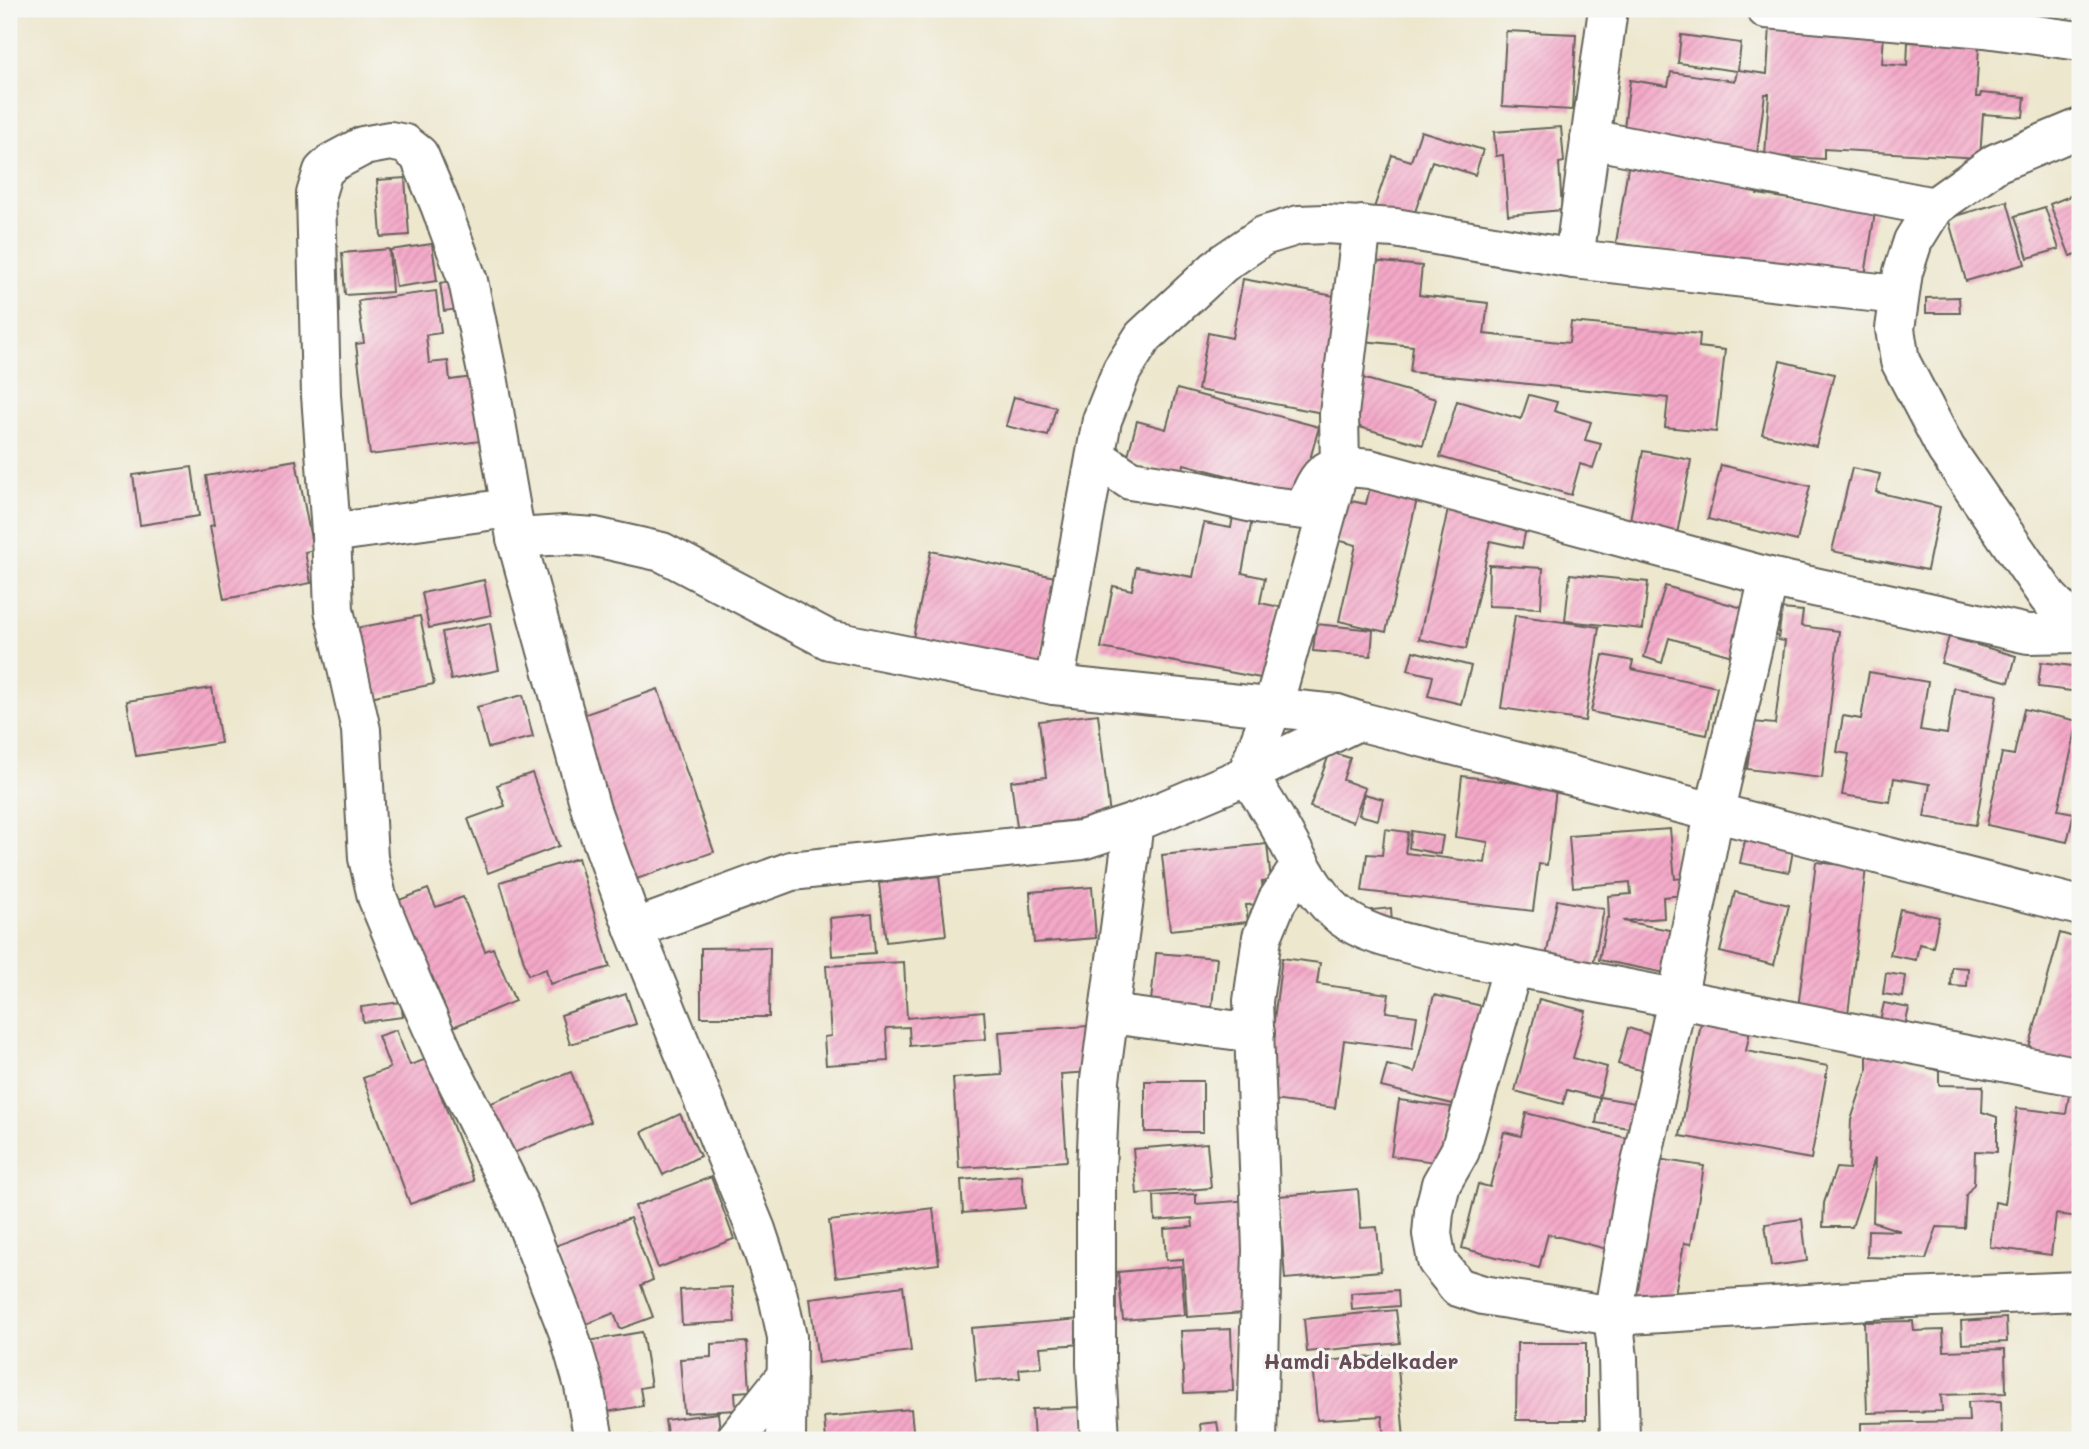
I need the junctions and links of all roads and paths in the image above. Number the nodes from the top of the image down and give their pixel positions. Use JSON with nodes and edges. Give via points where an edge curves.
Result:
{"nodes":[{"id":1,"x":1608,"y":9,"type":"edge"},
{"id":2,"x":1766,"y":9,"type":"edge"},
{"id":3,"x":1986,"y":19,"type":"edge"},
{"id":4,"x":2080,"y":41,"type":"edge"},
{"id":5,"x":2080,"y":128,"type":"edge"},
{"id":6,"x":1590,"y":139,"type":"junction"},
{"id":7,"x":1934,"y":207,"type":"junction"},
{"id":8,"x":1362,"y":225,"type":"junction"},
{"id":9,"x":1574,"y":259,"type":"junction"},
{"id":10,"x":1898,"y":295,"type":"junction"},
{"id":11,"x":1096,"y":457,"type":"junction"},
{"id":12,"x":1329,"y":482,"type":"junction"},
{"id":13,"x":512,"y":523,"type":"junction"},
{"id":14,"x":331,"y":533,"type":"junction"},
{"id":15,"x":1769,"y":577,"type":"junction"},
{"id":16,"x":2048,"y":597,"type":"junction"},
{"id":17,"x":2080,"y":631,"type":"edge"},
{"id":18,"x":2028,"y":634,"type":"junction"},
{"id":19,"x":1054,"y":685,"type":"junction"},
{"id":20,"x":1273,"y":706,"type":"junction"},
{"id":21,"x":1358,"y":722,"type":"junction"},
{"id":22,"x":1247,"y":774,"type":"junction"},
{"id":23,"x":1714,"y":814,"type":"junction"},
{"id":24,"x":1134,"y":823,"type":"junction"},
{"id":25,"x":1300,"y":866,"type":"junction"},
{"id":26,"x":2080,"y":906,"type":"edge"},
{"id":27,"x":634,"y":929,"type":"junction"},
{"id":28,"x":1513,"y":965,"type":"junction"},
{"id":29,"x":1677,"y":1000,"type":"junction"},
{"id":30,"x":1110,"y":1014,"type":"junction"},
{"id":31,"x":1255,"y":1033,"type":"junction"},
{"id":32,"x":2080,"y":1077,"type":"edge"},
{"id":33,"x":2080,"y":1291,"type":"edge"},
{"id":34,"x":1613,"y":1316,"type":"junction"},
{"id":35,"x":787,"y":1375,"type":"junction"},
{"id":36,"x":594,"y":1440,"type":"edge"},
{"id":37,"x":735,"y":1440,"type":"edge"},
{"id":38,"x":786,"y":1440,"type":"edge"},
{"id":39,"x":1100,"y":1440,"type":"edge"},
{"id":40,"x":1257,"y":1440,"type":"edge"},
{"id":41,"x":1620,"y":1440,"type":"edge"}],
"edges":[{"from":1,"to":6,"type":"street"},
{"from":2,"to":3,"type":"street"},
{"from":3,"to":4,"type":"street"},
{"from":5,"to":7,"type":"street","via":[[1996,163]]},
{"from":6,"to":7,"type":"street"},
{"from":6,"to":9,"type":"street"},
{"from":7,"to":10,"type":"street","via":[[1913,241]]},
{"from":8,"to":9,"type":"street"},
{"from":8,"to":11,"type":"street","via":[[1298,225],[1263,236],[1222,264],[1143,337],[1122,370],[1102,420]]},
{"from":8,"to":12,"type":"street"},
{"from":9,"to":10,"type":"street"},
{"from":10,"to":16,"type":"street","via":[[1895,329],[1900,361],[1947,449]]},
{"from":11,"to":12,"type":"street","via":[[1130,480],[1304,510]]},
{"from":11,"to":19,"type":"street"},
{"from":12,"to":15,"type":"street","via":[[1370,469]]},
{"from":12,"to":20,"type":"street"},
{"from":13,"to":14,"type":"street"},
{"from":13,"to":14,"type":"street","via":[[468,281],[419,155],[405,144],[390,141],[363,146],[332,162],[323,171],[316,194],[321,395]]},
{"from":13,"to":19,"type":"street","via":[[662,552],[829,640]]},
{"from":13,"to":27,"type":"street","via":[[591,810]]},
{"from":14,"to":36,"type":"street","via":[[334,610],[361,730],[368,858],[377,897],[447,1061],[520,1207],[568,1331]]},
{"from":15,"to":18,"type":"street"},
{"from":15,"to":23,"type":"street"},
{"from":16,"to":17,"type":"street"},
{"from":16,"to":18,"type":"street"},
{"from":17,"to":18,"type":"street"},
{"from":19,"to":20,"type":"street"},
{"from":20,"to":21,"type":"street","via":[[1337,714]]},
{"from":20,"to":22,"type":"street"},
{"from":21,"to":22,"type":"street"},
{"from":21,"to":23,"type":"street"},
{"from":22,"to":24,"type":"street"},
{"from":22,"to":25,"type":"street"},
{"from":23,"to":26,"type":"street"},
{"from":23,"to":29,"type":"street"},
{"from":24,"to":27,"type":"street","via":[[1082,840],[791,871]]},
{"from":24,"to":30,"type":"street"},
{"from":25,"to":28,"type":"street","via":[[1343,918],[1370,932],[1443,953]]},
{"from":25,"to":31,"type":"street","via":[[1277,901],[1262,937],[1253,1001]]},
{"from":27,"to":35,"type":"street","via":[[756,1230],[787,1337]]},
{"from":28,"to":29,"type":"street"},
{"from":28,"to":34,"type":"street","via":[[1460,1151],[1441,1184],[1434,1212],[1437,1261],[1458,1287],[1483,1295]]},
{"from":29,"to":32,"type":"street"},
{"from":29,"to":34,"type":"street"},
{"from":30,"to":31,"type":"street"},
{"from":30,"to":39,"type":"street","via":[[1100,1080],[1096,1172]]},
{"from":31,"to":40,"type":"street","via":[[1262,1250]]},
{"from":33,"to":34,"type":"street"},
{"from":34,"to":41,"type":"street"},
{"from":35,"to":37,"type":"street"},
{"from":35,"to":38,"type":"street"}]}
